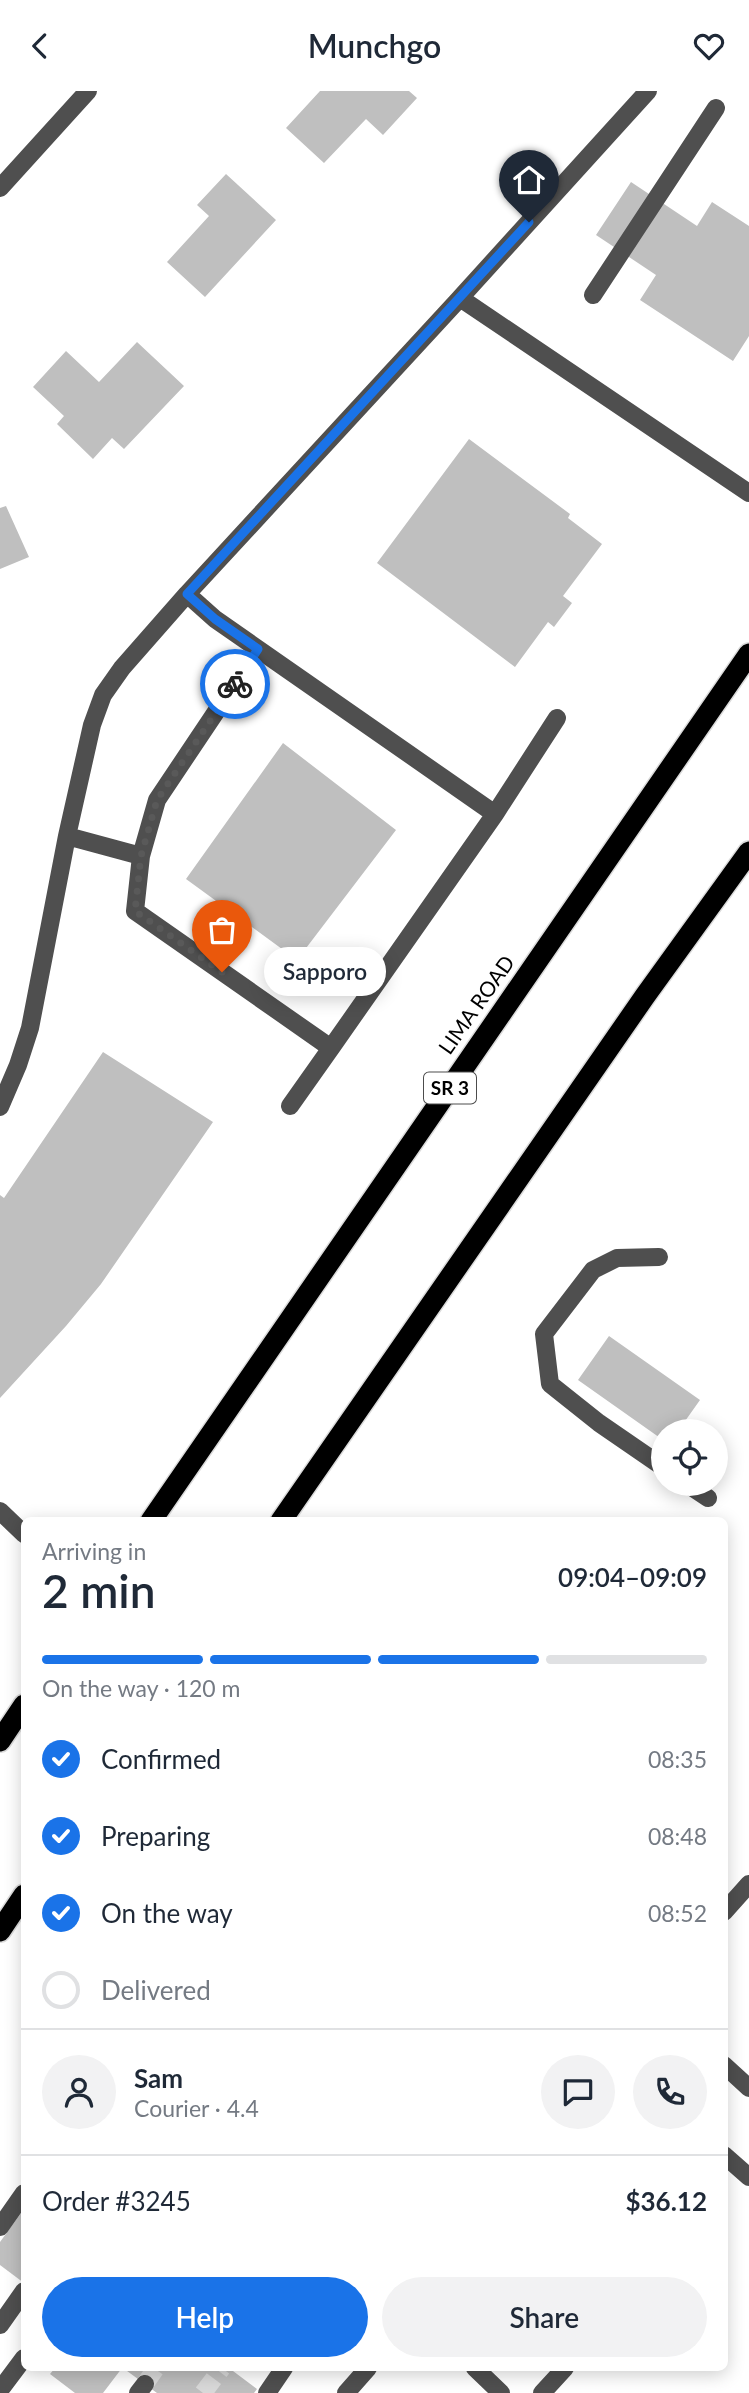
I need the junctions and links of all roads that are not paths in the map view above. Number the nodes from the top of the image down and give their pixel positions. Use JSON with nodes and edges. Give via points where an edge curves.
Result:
{"nodes":[{"id":1,"x":89,"y":91,"type":"edge"},
{"id":2,"x":648,"y":91,"type":"edge"},
{"id":3,"x":716,"y":108,"type":"dead end"},
{"id":4,"x":0,"y":188,"type":"edge"},
{"id":5,"x":593,"y":295,"type":"dead end"},
{"id":6,"x":460,"y":298,"type":"junction"},
{"id":7,"x":749,"y":493,"type":"edge"},
{"id":8,"x":187,"y":594,"type":"junction"},
{"id":9,"x":258,"y":649,"type":"junction"},
{"id":10,"x":749,"y":655,"type":"edge"},
{"id":11,"x":557,"y":719,"type":"dead end"},
{"id":12,"x":495,"y":814,"type":"junction"},
{"id":13,"x":67,"y":836,"type":"junction"},
{"id":14,"x":749,"y":852,"type":"edge"},
{"id":15,"x":141,"y":856,"type":"junction"},
{"id":16,"x":331,"y":1048,"type":"junction"},
{"id":17,"x":290,"y":1106,"type":"dead end"},
{"id":18,"x":0,"y":1107,"type":"edge"},
{"id":19,"x":659,"y":1257,"type":"dead end"},
{"id":20,"x":651,"y":1459,"type":"edge"},
{"id":21,"x":705,"y":1496,"type":"edge"},
{"id":22,"x":708,"y":1498,"type":"dead end"},
{"id":23,"x":0,"y":1511,"type":"edge"},
{"id":24,"x":154,"y":1517,"type":"edge"},
{"id":25,"x":284,"y":1517,"type":"edge"},
{"id":26,"x":21,"y":1531,"type":"edge"},
{"id":27,"x":21,"y":1710,"type":"edge"},
{"id":28,"x":0,"y":1741,"type":"edge"},
{"id":29,"x":749,"y":1884,"type":"edge"},
{"id":30,"x":21,"y":1900,"type":"edge"},
{"id":31,"x":728,"y":1908,"type":"edge"},
{"id":32,"x":0,"y":1931,"type":"edge"},
{"id":33,"x":728,"y":2069,"type":"edge"},
{"id":34,"x":749,"y":2088,"type":"edge"},
{"id":35,"x":728,"y":2159,"type":"edge"},
{"id":36,"x":749,"y":2177,"type":"edge"},
{"id":37,"x":21,"y":2197,"type":"edge"},
{"id":38,"x":0,"y":2227,"type":"edge"},
{"id":39,"x":21,"y":2295,"type":"edge"},
{"id":40,"x":0,"y":2325,"type":"edge"},
{"id":41,"x":21,"y":2362,"type":"edge"},
{"id":42,"x":282,"y":2371,"type":"edge"},
{"id":43,"x":365,"y":2371,"type":"edge"},
{"id":44,"x":478,"y":2371,"type":"edge"},
{"id":45,"x":562,"y":2371,"type":"edge"},
{"id":46,"x":0,"y":2390,"type":"edge"},
{"id":47,"x":267,"y":2393,"type":"edge"},
{"id":48,"x":346,"y":2393,"type":"edge"},
{"id":49,"x":501,"y":2393,"type":"edge"},
{"id":50,"x":542,"y":2393,"type":"edge"}],
"edges":[{"from":1,"to":4,"type":"street"},
{"from":2,"to":6,"type":"street"},
{"from":3,"to":5,"type":"street"},
{"from":6,"to":7,"type":"street"},
{"from":6,"to":8,"type":"street"},
{"from":8,"to":9,"type":"street"},
{"from":8,"to":13,"type":"street","via":[[103,695]]},
{"from":9,"to":12,"type":"street"},
{"from":9,"to":15,"type":"street","via":[[157,800]]},
{"from":10,"to":24,"type":"highway","name":"LIMA ROAD","number":"SR 3"},
{"from":11,"to":12,"type":"street"},
{"from":12,"to":16,"type":"street"},
{"from":13,"to":15,"type":"street"},
{"from":13,"to":18,"type":"street","via":[[30,1028]]},
{"from":14,"to":25,"type":"highway"},
{"from":15,"to":16,"type":"street","via":[[135,911]]},
{"from":16,"to":17,"type":"street"},
{"from":19,"to":20,"type":"street","via":[[617,1258],[593,1270],[544,1334],[550,1384]]},
{"from":21,"to":22,"type":"street"},
{"from":23,"to":26,"type":"street"},
{"from":27,"to":28,"type":"highway"},
{"from":29,"to":31,"type":"street"},
{"from":30,"to":32,"type":"highway"},
{"from":33,"to":34,"type":"street"},
{"from":35,"to":36,"type":"street"},
{"from":37,"to":38,"type":"street"},
{"from":39,"to":40,"type":"street"},
{"from":41,"to":46,"type":"street"},
{"from":42,"to":47,"type":"street"},
{"from":43,"to":48,"type":"street"},
{"from":44,"to":49,"type":"street"},
{"from":45,"to":50,"type":"street"}]}
